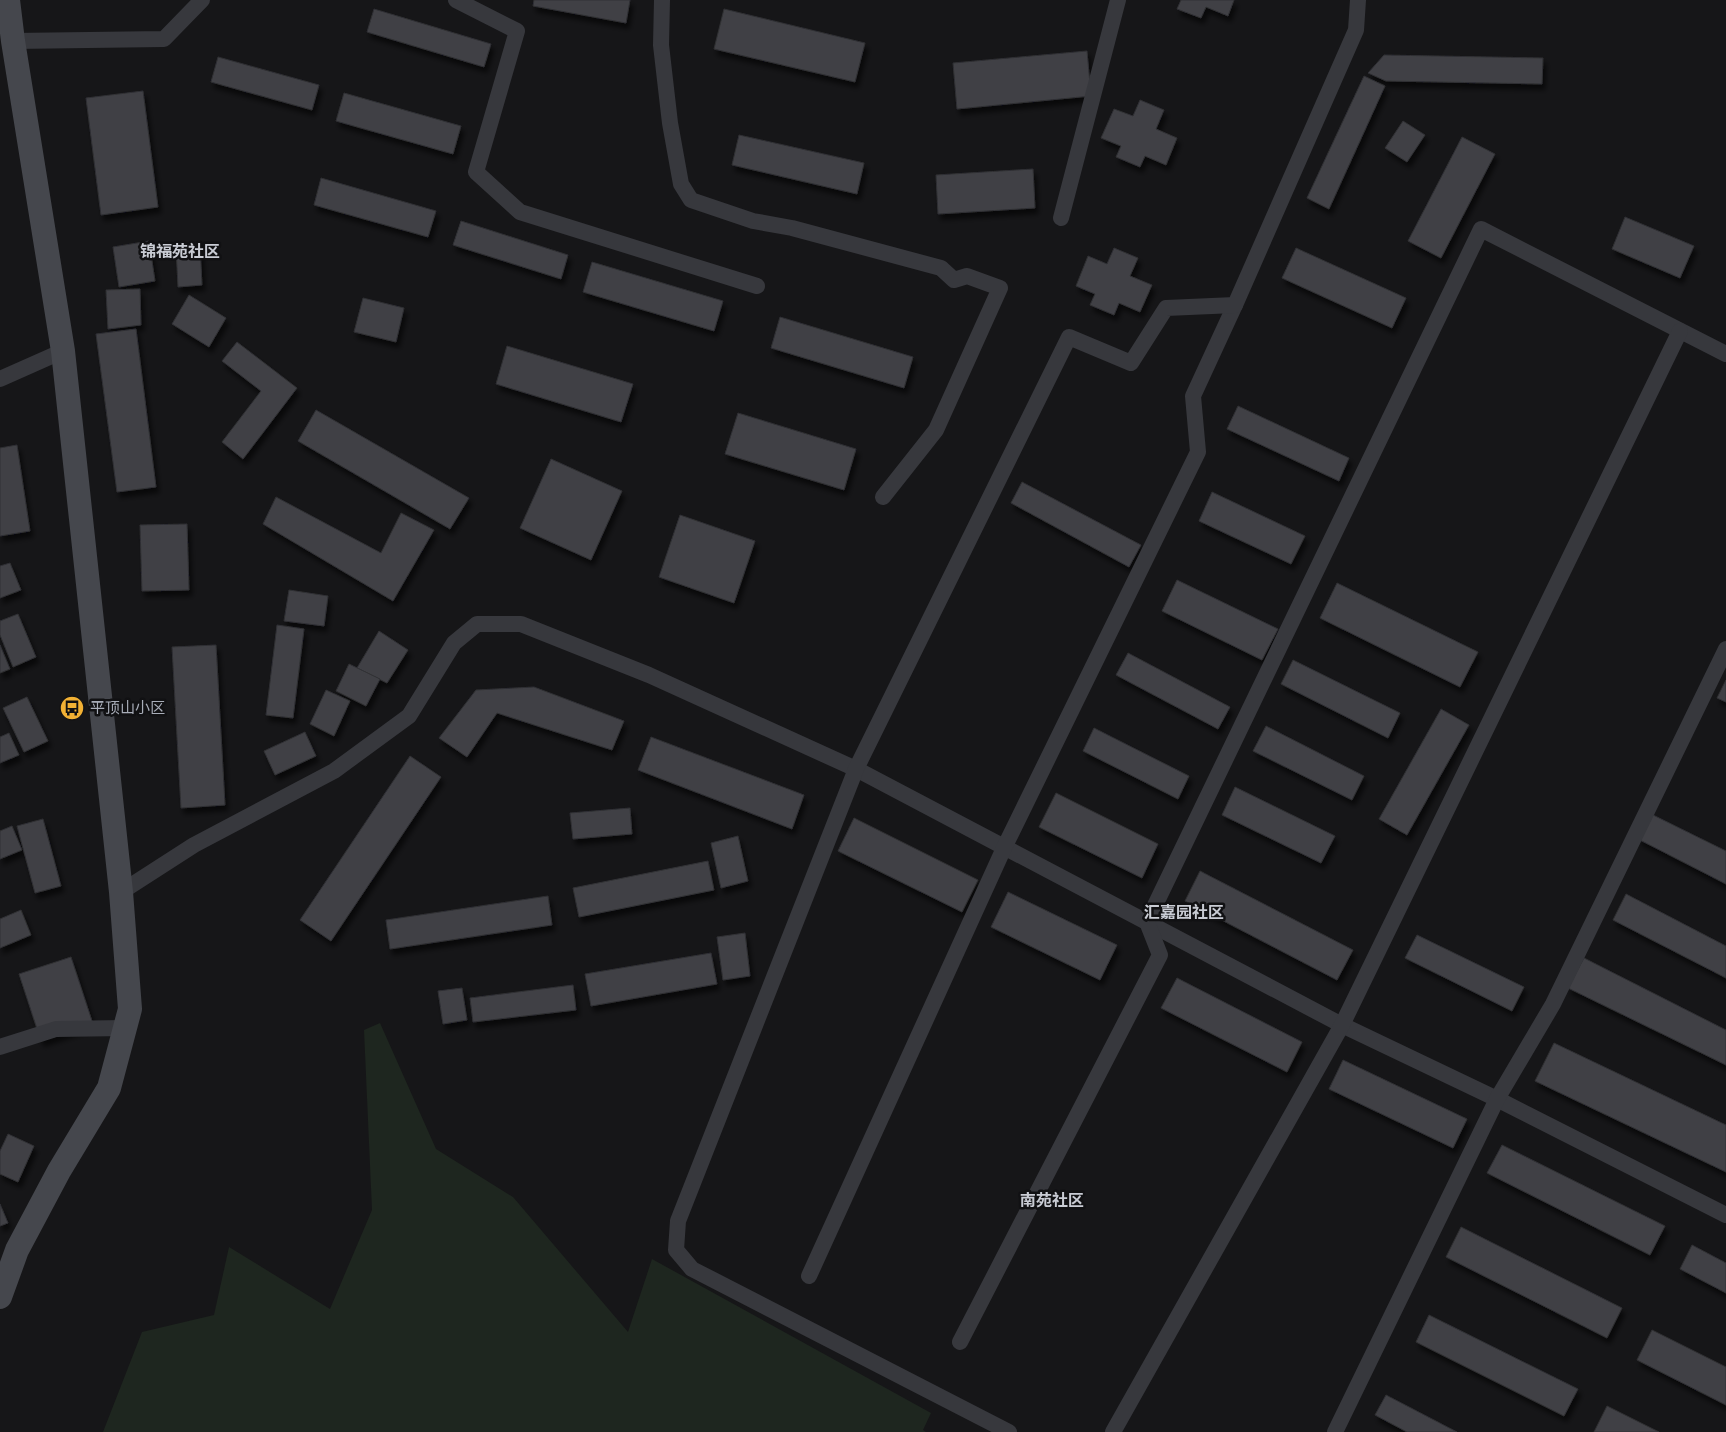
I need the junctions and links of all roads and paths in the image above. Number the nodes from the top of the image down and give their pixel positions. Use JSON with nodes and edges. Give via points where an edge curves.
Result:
{"nodes":[{"id":1,"x":8,"y":0,"type":"edge"},
{"id":2,"x":202,"y":0,"type":"edge"},
{"id":3,"x":456,"y":0,"type":"edge"},
{"id":4,"x":662,"y":0,"type":"edge"},
{"id":5,"x":1118,"y":0,"type":"edge"},
{"id":6,"x":1358,"y":0,"type":"edge"},
{"id":7,"x":13,"y":40,"type":"junction"},
{"id":8,"x":1061,"y":218,"type":"dead end"},
{"id":9,"x":757,"y":286,"type":"dead end"},
{"id":10,"x":1235,"y":305,"type":"junction"},
{"id":11,"x":1680,"y":331,"type":"junction"},
{"id":12,"x":64,"y":351,"type":"junction"},
{"id":13,"x":1726,"y":354,"type":"edge"},
{"id":14,"x":0,"y":379,"type":"edge"},
{"id":15,"x":883,"y":497,"type":"dead end"},
{"id":16,"x":1726,"y":649,"type":"edge"},
{"id":17,"x":856,"y":769,"type":"junction"},
{"id":18,"x":1004,"y":848,"type":"junction"},
{"id":19,"x":121,"y":892,"type":"junction"},
{"id":20,"x":1147,"y":922,"type":"junction"},
{"id":21,"x":1342,"y":1025,"type":"junction"},
{"id":22,"x":125,"y":1028,"type":"junction"},
{"id":23,"x":0,"y":1047,"type":"edge"},
{"id":24,"x":1497,"y":1099,"type":"junction"},
{"id":25,"x":1726,"y":1215,"type":"edge"},
{"id":26,"x":809,"y":1276,"type":"dead end"},
{"id":27,"x":0,"y":1297,"type":"edge"},
{"id":28,"x":960,"y":1342,"type":"dead end"},
{"id":29,"x":1009,"y":1432,"type":"edge"},
{"id":30,"x":1113,"y":1432,"type":"edge"},
{"id":31,"x":1335,"y":1432,"type":"edge"}],
"edges":[{"from":1,"to":7,"type":"street"},
{"from":2,"to":7,"type":"street","via":[[164,39]]},
{"from":3,"to":9,"type":"street","via":[[517,31],[476,172],[520,212]]},
{"from":4,"to":15,"type":"street","via":[[661,44],[670,123],[681,184],[691,200],[753,221],[792,228],[941,268],[954,280],[967,276],[1000,288],[936,430]]},
{"from":5,"to":8,"type":"street"},
{"from":6,"to":10,"type":"street","via":[[1356,30]]},
{"from":7,"to":12,"type":"street"},
{"from":10,"to":17,"type":"street","via":[[1166,308],[1131,363],[1069,337]]},
{"from":10,"to":18,"type":"street","via":[[1193,396],[1198,452]]},
{"from":11,"to":13,"type":"street"},
{"from":11,"to":20,"type":"street","via":[[1482,229]]},
{"from":11,"to":21,"type":"street"},
{"from":12,"to":14,"type":"street"},
{"from":12,"to":19,"type":"street"},
{"from":16,"to":24,"type":"street","via":[[1553,1004]]},
{"from":17,"to":18,"type":"street"},
{"from":17,"to":19,"type":"street","via":[[649,675],[521,624],[477,624],[454,643],[409,716],[334,770],[194,845]]},
{"from":17,"to":29,"type":"street","via":[[678,1221],[676,1250],[692,1269]]},
{"from":18,"to":20,"type":"street"},
{"from":18,"to":26,"type":"street"},
{"from":19,"to":22,"type":"street","via":[[130,1008]]},
{"from":20,"to":21,"type":"street"},
{"from":20,"to":28,"type":"street","via":[[1160,955]]},
{"from":21,"to":24,"type":"street"},
{"from":21,"to":30,"type":"street"},
{"from":22,"to":23,"type":"street","via":[[56,1029]]},
{"from":22,"to":27,"type":"street","via":[[108,1088],[17,1250]]},
{"from":24,"to":25,"type":"street"},
{"from":24,"to":31,"type":"street"}]}
